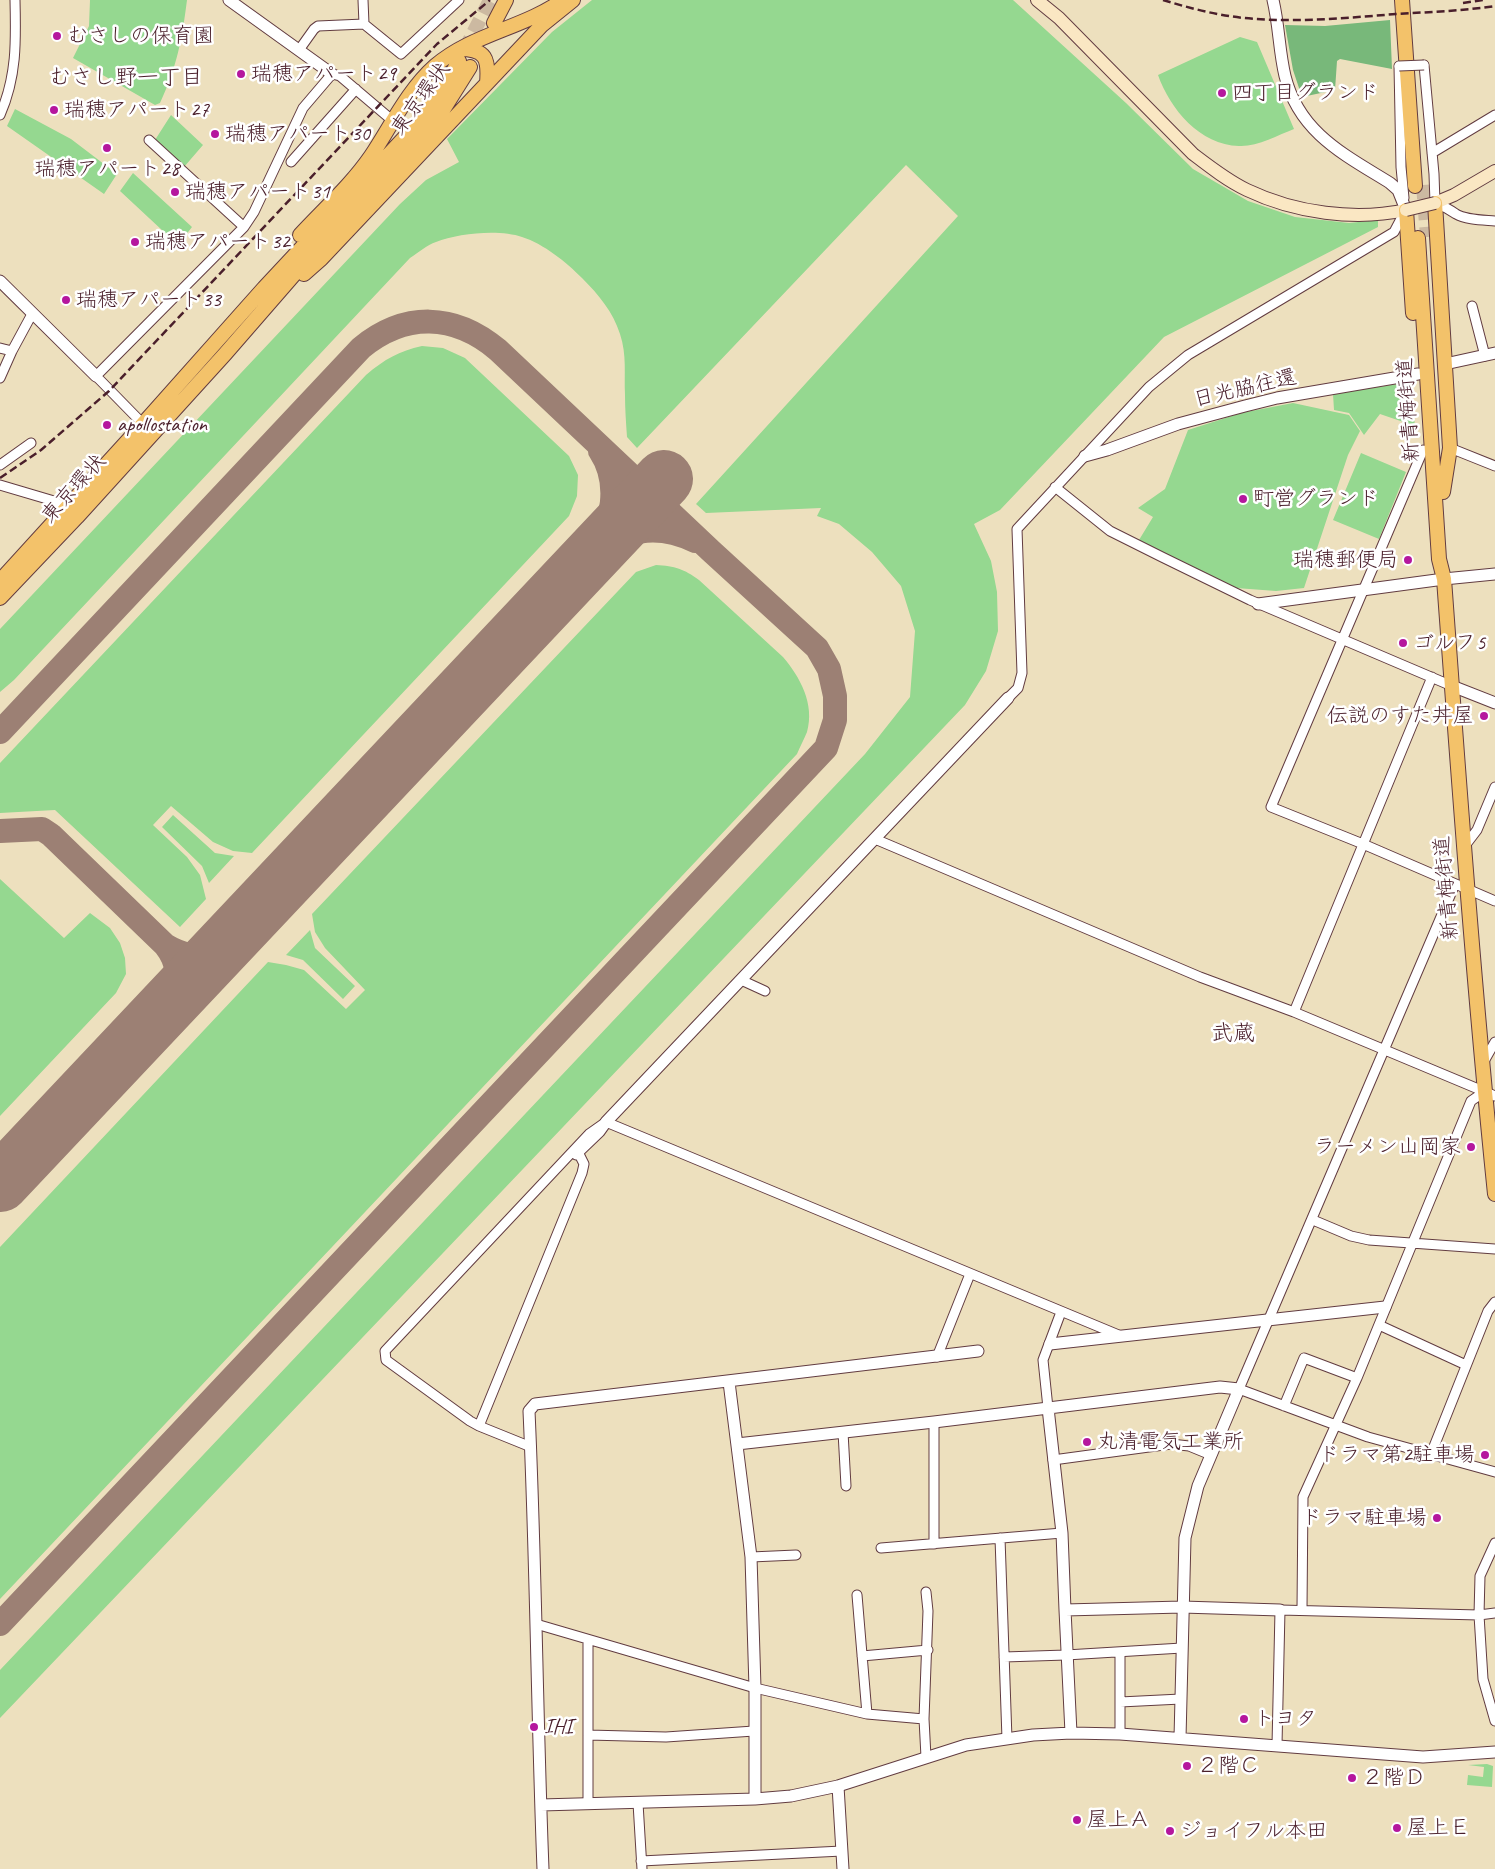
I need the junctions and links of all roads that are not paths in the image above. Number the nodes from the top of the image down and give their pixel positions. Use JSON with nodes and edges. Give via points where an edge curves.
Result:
{"nodes":[{"id":1,"x":16,"y":0,"type":"edge"},
{"id":2,"x":229,"y":0,"type":"edge"},
{"id":3,"x":363,"y":0,"type":"edge"},
{"id":4,"x":459,"y":0,"type":"edge"},
{"id":5,"x":506,"y":0,"type":"edge"},
{"id":6,"x":563,"y":0,"type":"edge"},
{"id":7,"x":574,"y":0,"type":"edge"},
{"id":8,"x":1037,"y":0,"type":"edge"},
{"id":9,"x":1272,"y":0,"type":"edge"},
{"id":10,"x":1402,"y":0,"type":"edge"},
{"id":11,"x":1410,"y":0,"type":"edge"},
{"id":12,"x":364,"y":24,"type":"junction"},
{"id":13,"x":494,"y":24,"type":"dead end"},
{"id":14,"x":299,"y":50,"type":"junction"},
{"id":15,"x":463,"y":59,"type":"junction"},
{"id":16,"x":332,"y":74,"type":"junction"},
{"id":17,"x":487,"y":83,"type":"junction"},
{"id":18,"x":356,"y":89,"type":"junction"},
{"id":19,"x":0,"y":114,"type":"edge"},
{"id":20,"x":1495,"y":115,"type":"edge"},
{"id":21,"x":393,"y":121,"type":"junction"},
{"id":22,"x":149,"y":140,"type":"dead end"},
{"id":23,"x":1432,"y":153,"type":"junction"},
{"id":24,"x":290,"y":162,"type":"dead end"},
{"id":25,"x":1495,"y":171,"type":"edge"},
{"id":26,"x":1435,"y":203,"type":"junction"},
{"id":27,"x":1406,"y":210,"type":"junction"},
{"id":28,"x":1495,"y":221,"type":"edge"},
{"id":29,"x":244,"y":228,"type":"junction"},
{"id":30,"x":1423,"y":237,"type":"tunnel mouth"},
{"id":31,"x":0,"y":281,"type":"edge"},
{"id":32,"x":270,"y":302,"type":"junction"},
{"id":33,"x":1472,"y":306,"type":"dead end"},
{"id":34,"x":32,"y":314,"type":"junction"},
{"id":35,"x":0,"y":348,"type":"edge"},
{"id":36,"x":12,"y":351,"type":"junction"},
{"id":37,"x":1490,"y":354,"type":"edge"},
{"id":38,"x":1445,"y":364,"type":"junction"},
{"id":39,"x":193,"y":368,"type":"junction"},
{"id":40,"x":1418,"y":374,"type":"junction"},
{"id":41,"x":96,"y":376,"type":"junction"},
{"id":42,"x":0,"y":378,"type":"edge"},
{"id":43,"x":143,"y":424,"type":"junction"},
{"id":44,"x":32,"y":443,"type":"dead end"},
{"id":45,"x":1450,"y":448,"type":"junction"},
{"id":46,"x":1423,"y":450,"type":"junction"},
{"id":47,"x":1085,"y":456,"type":"junction"},
{"id":48,"x":0,"y":465,"type":"edge"},
{"id":49,"x":1495,"y":466,"type":"edge"},
{"id":50,"x":0,"y":485,"type":"edge"},
{"id":51,"x":1055,"y":487,"type":"junction"},
{"id":52,"x":1439,"y":494,"type":"junction"},
{"id":53,"x":71,"y":513,"type":"junction"},
{"id":54,"x":1495,"y":574,"type":"edge"},
{"id":55,"x":1444,"y":579,"type":"junction"},
{"id":56,"x":0,"y":581,"type":"edge"},
{"id":57,"x":1362,"y":590,"type":"junction"},
{"id":58,"x":0,"y":598,"type":"edge"},
{"id":59,"x":1258,"y":604,"type":"junction"},
{"id":60,"x":1341,"y":640,"type":"junction"},
{"id":61,"x":1432,"y":677,"type":"junction"},
{"id":62,"x":1452,"y":686,"type":"junction"},
{"id":63,"x":1008,"y":698,"type":"joint"},
{"id":64,"x":1495,"y":703,"type":"edge"},
{"id":65,"x":1495,"y":786,"type":"edge"},
{"id":66,"x":875,"y":839,"type":"junction"},
{"id":67,"x":1363,"y":844,"type":"junction"},
{"id":68,"x":1464,"y":847,"type":"junction"},
{"id":69,"x":1461,"y":886,"type":"junction"},
{"id":70,"x":1495,"y":901,"type":"edge"},
{"id":71,"x":741,"y":980,"type":"junction"},
{"id":72,"x":765,"y":991,"type":"dead end"},
{"id":73,"x":1294,"y":1012,"type":"junction"},
{"id":74,"x":1495,"y":1042,"type":"edge"},
{"id":75,"x":1383,"y":1050,"type":"junction"},
{"id":76,"x":1482,"y":1065,"type":"junction"},
{"id":77,"x":1490,"y":1094,"type":"edge"},
{"id":78,"x":606,"y":1122,"type":"junction"},
{"id":79,"x":578,"y":1150,"type":"junction"},
{"id":80,"x":1495,"y":1194,"type":"edge"},
{"id":81,"x":1313,"y":1220,"type":"junction"},
{"id":82,"x":1411,"y":1244,"type":"junction"},
{"id":83,"x":1495,"y":1249,"type":"edge"},
{"id":84,"x":970,"y":1274,"type":"junction"},
{"id":85,"x":1495,"y":1302,"type":"edge"},
{"id":86,"x":1385,"y":1307,"type":"junction"},
{"id":87,"x":1061,"y":1312,"type":"junction"},
{"id":88,"x":1268,"y":1320,"type":"junction"},
{"id":89,"x":1379,"y":1325,"type":"junction"},
{"id":90,"x":1121,"y":1336,"type":"junction"},
{"id":91,"x":1050,"y":1344,"type":"junction"},
{"id":92,"x":978,"y":1351,"type":"dead end"},
{"id":93,"x":937,"y":1357,"type":"junction"},
{"id":94,"x":1466,"y":1365,"type":"junction"},
{"id":95,"x":1357,"y":1378,"type":"junction"},
{"id":96,"x":729,"y":1382,"type":"junction"},
{"id":97,"x":1239,"y":1389,"type":"junction"},
{"id":98,"x":1284,"y":1406,"type":"junction"},
{"id":99,"x":1048,"y":1408,"type":"junction"},
{"id":100,"x":934,"y":1422,"type":"junction"},
{"id":101,"x":479,"y":1426,"type":"junction"},
{"id":102,"x":1336,"y":1426,"type":"junction"},
{"id":103,"x":843,"y":1432,"type":"junction"},
{"id":104,"x":737,"y":1444,"type":"junction"},
{"id":105,"x":531,"y":1446,"type":"junction"},
{"id":106,"x":1431,"y":1454,"type":"junction"},
{"id":107,"x":1211,"y":1455,"type":"junction"},
{"id":108,"x":1053,"y":1460,"type":"junction"},
{"id":109,"x":1495,"y":1472,"type":"edge"},
{"id":110,"x":846,"y":1486,"type":"dead end"},
{"id":111,"x":1062,"y":1532,"type":"junction"},
{"id":112,"x":1000,"y":1538,"type":"junction"},
{"id":113,"x":1495,"y":1543,"type":"edge"},
{"id":114,"x":934,"y":1544,"type":"junction"},
{"id":115,"x":881,"y":1548,"type":"dead end"},
{"id":116,"x":796,"y":1555,"type":"dead end"},
{"id":117,"x":751,"y":1557,"type":"junction"},
{"id":118,"x":926,"y":1592,"type":"dead end"},
{"id":119,"x":857,"y":1595,"type":"dead end"},
{"id":120,"x":1182,"y":1607,"type":"junction"},
{"id":121,"x":1302,"y":1609,"type":"junction"},
{"id":122,"x":1065,"y":1610,"type":"junction"},
{"id":123,"x":1280,"y":1610,"type":"junction"},
{"id":124,"x":1495,"y":1613,"type":"edge"},
{"id":125,"x":1479,"y":1615,"type":"junction"},
{"id":126,"x":536,"y":1624,"type":"junction"},
{"id":127,"x":588,"y":1640,"type":"junction"},
{"id":128,"x":1182,"y":1648,"type":"junction"},
{"id":129,"x":928,"y":1650,"type":"junction"},
{"id":130,"x":1120,"y":1652,"type":"junction"},
{"id":131,"x":862,"y":1656,"type":"junction"},
{"id":132,"x":1066,"y":1656,"type":"junction"},
{"id":133,"x":1004,"y":1657,"type":"junction"},
{"id":134,"x":755,"y":1688,"type":"junction"},
{"id":135,"x":1181,"y":1699,"type":"junction"},
{"id":136,"x":1120,"y":1702,"type":"junction"},
{"id":137,"x":866,"y":1714,"type":"junction"},
{"id":138,"x":924,"y":1720,"type":"junction"},
{"id":139,"x":1495,"y":1721,"type":"edge"},
{"id":140,"x":754,"y":1731,"type":"junction"},
{"id":141,"x":1071,"y":1733,"type":"junction"},
{"id":142,"x":1120,"y":1734,"type":"junction"},
{"id":143,"x":588,"y":1735,"type":"junction"},
{"id":144,"x":1180,"y":1738,"type":"junction"},
{"id":145,"x":1007,"y":1739,"type":"junction"},
{"id":146,"x":1277,"y":1745,"type":"junction"},
{"id":147,"x":1495,"y":1752,"type":"edge"},
{"id":148,"x":926,"y":1757,"type":"junction"},
{"id":149,"x":838,"y":1786,"type":"junction"},
{"id":150,"x":755,"y":1799,"type":"junction"},
{"id":151,"x":638,"y":1803,"type":"junction"},
{"id":152,"x":588,"y":1804,"type":"junction"},
{"id":153,"x":541,"y":1806,"type":"junction"},
{"id":154,"x":842,"y":1851,"type":"junction"},
{"id":155,"x":642,"y":1865,"type":"edge"},
{"id":156,"x":543,"y":1869,"type":"edge"},
{"id":157,"x":843,"y":1869,"type":"edge"}],
"edges":[{"from":1,"to":19,"type":"street","via":[[13,74],[9,95]]},
{"from":2,"to":14,"type":"street"},
{"from":3,"to":12,"type":"street"},
{"from":4,"to":12,"type":"street","via":[[401,54]]},
{"from":5,"to":13,"type":"main road"},
{"from":6,"to":15,"type":"main road"},
{"from":7,"to":17,"type":"main road","via":[[542,25]]},
{"from":8,"to":27,"type":"main road","via":[[1059,18],[1180,142],[1207,165],[1246,190],[1279,202],[1347,215],[1390,214]]},
{"from":9,"to":27,"type":"street","via":[[1286,77],[1300,111],[1332,147],[1398,190]]},
{"from":10,"to":11,"type":"main road","via":[[1419,185]]},
{"from":12,"to":14,"type":"street","via":[[318,26]]},
{"from":14,"to":16,"type":"street"},
{"from":15,"to":17,"type":"main road","via":[[473,49],[483,55],[487,62]]},
{"from":15,"to":21,"type":"main road","via":[[435,66]]},
{"from":15,"to":32,"type":"main road","name":"東京環状","via":[[438,118]]},
{"from":15,"to":39,"type":"main road","name":"東京環状","via":[[419,122]]},
{"from":16,"to":18,"type":"street","via":[[340,76]]},
{"from":16,"to":29,"type":"street","via":[[303,108]]},
{"from":17,"to":32,"type":"main road","via":[[321,259]]},
{"from":18,"to":21,"type":"street"},
{"from":18,"to":24,"type":"street"},
{"from":20,"to":23,"type":"street"},
{"from":21,"to":39,"type":"main road","via":[[356,175],[256,283]]},
{"from":22,"to":29,"type":"street"},
{"from":23,"to":26,"type":"street"},
{"from":23,"to":27,"type":"street","bridge":true,"via":[[1424,65],[1399,66]]},
{"from":25,"to":26,"type":"main road"},
{"from":26,"to":27,"type":"main road","bridge":true},
{"from":26,"to":28,"type":"street","via":[[1457,214]]},
{"from":26,"to":38,"type":"main road"},
{"from":27,"to":40,"type":"main road"},
{"from":27,"to":47,"type":"street","via":[[1394,232],[1182,360],[1149,387]]},
{"from":29,"to":41,"type":"street"},
{"from":30,"to":52,"type":"main road","name":"新青梅街道"},
{"from":31,"to":34,"type":"street"},
{"from":32,"to":53,"type":"main road","name":"東京環状"},
{"from":33,"to":37,"type":"street"},
{"from":34,"to":36,"type":"street"},
{"from":34,"to":41,"type":"street"},
{"from":35,"to":36,"type":"street"},
{"from":36,"to":42,"type":"street"},
{"from":37,"to":38,"type":"street"},
{"from":38,"to":45,"type":"main road"},
{"from":39,"to":43,"type":"main road","name":"東京環状"},
{"from":40,"to":46,"type":"main road"},
{"from":40,"to":47,"type":"street","name":"日光脇往還","via":[[1277,398],[1178,424]]},
{"from":41,"to":43,"type":"street"},
{"from":43,"to":53,"type":"main road","name":"東京環状"},
{"from":44,"to":48,"type":"street"},
{"from":45,"to":49,"type":"street"},
{"from":45,"to":52,"type":"main road"},
{"from":46,"to":52,"type":"main road","via":[[1425,470]]},
{"from":46,"to":57,"type":"street"},
{"from":47,"to":51,"type":"street"},
{"from":50,"to":53,"type":"street","via":[[54,501]]},
{"from":51,"to":59,"type":"street","via":[[1110,531]]},
{"from":51,"to":63,"type":"street","via":[[1018,529],[1022,673],[1018,688]]},
{"from":52,"to":55,"type":"main road","name":"新青梅街道","via":[[1447,558]]},
{"from":53,"to":56,"type":"main road","name":"東京環状"},
{"from":53,"to":58,"type":"main road","name":"東京環状"},
{"from":54,"to":55,"type":"street"},
{"from":55,"to":57,"type":"street"},
{"from":55,"to":62,"type":"main road","name":"新青梅街道"},
{"from":57,"to":59,"type":"street"},
{"from":57,"to":60,"type":"street"},
{"from":59,"to":60,"type":"street"},
{"from":60,"to":61,"type":"street"},
{"from":60,"to":67,"type":"street","via":[[1271,807]]},
{"from":61,"to":62,"type":"street"},
{"from":61,"to":67,"type":"street"},
{"from":62,"to":64,"type":"street"},
{"from":62,"to":68,"type":"main road","name":"新青梅街道"},
{"from":63,"to":66,"type":"street"},
{"from":65,"to":68,"type":"street","via":[[1477,830]]},
{"from":66,"to":71,"type":"street"},
{"from":66,"to":73,"type":"street","via":[[1200,977]]},
{"from":67,"to":69,"type":"street"},
{"from":67,"to":73,"type":"street"},
{"from":68,"to":69,"type":"main road","name":"新青梅街道"},
{"from":69,"to":70,"type":"street"},
{"from":69,"to":75,"type":"street"},
{"from":69,"to":76,"type":"main road","name":"新青梅街道"},
{"from":71,"to":72,"type":"street"},
{"from":71,"to":78,"type":"street"},
{"from":73,"to":75,"type":"street"},
{"from":74,"to":76,"type":"street"},
{"from":75,"to":77,"type":"street"},
{"from":75,"to":81,"type":"street"},
{"from":76,"to":77,"type":"main road","name":"新青梅街道"},
{"from":77,"to":80,"type":"main road","name":"新青梅街道"},
{"from":77,"to":82,"type":"street","via":[[1471,1101]]},
{"from":78,"to":79,"type":"street","via":[[597,1127]]},
{"from":78,"to":84,"type":"street"},
{"from":79,"to":101,"type":"street","via":[[584,1164],[582,1174]]},
{"from":79,"to":101,"type":"street","via":[[540,1185],[385,1352],[386,1360]]},
{"from":81,"to":82,"type":"street","via":[[1351,1236]]},
{"from":81,"to":88,"type":"street"},
{"from":82,"to":83,"type":"street"},
{"from":82,"to":86,"type":"street"},
{"from":84,"to":87,"type":"street"},
{"from":84,"to":93,"type":"street"},
{"from":85,"to":94,"type":"street","via":[[1488,1311]]},
{"from":86,"to":88,"type":"street"},
{"from":86,"to":89,"type":"street"},
{"from":87,"to":90,"type":"street"},
{"from":87,"to":91,"type":"street"},
{"from":88,"to":90,"type":"street"},
{"from":88,"to":97,"type":"street"},
{"from":89,"to":94,"type":"street"},
{"from":89,"to":95,"type":"street"},
{"from":90,"to":91,"type":"street"},
{"from":91,"to":99,"type":"street","via":[[1044,1360]]},
{"from":92,"to":93,"type":"street"},
{"from":93,"to":96,"type":"street"},
{"from":94,"to":106,"type":"street"},
{"from":95,"to":98,"type":"street","via":[[1304,1358]]},
{"from":95,"to":102,"type":"street"},
{"from":96,"to":104,"type":"street"},
{"from":96,"to":105,"type":"street","via":[[535,1404],[529,1412]]},
{"from":97,"to":98,"type":"street"},
{"from":97,"to":99,"type":"street","via":[[1220,1387]]},
{"from":97,"to":107,"type":"street"},
{"from":98,"to":102,"type":"street"},
{"from":99,"to":100,"type":"street"},
{"from":99,"to":108,"type":"street"},
{"from":100,"to":103,"type":"street"},
{"from":100,"to":114,"type":"street"},
{"from":101,"to":105,"type":"street"},
{"from":102,"to":106,"type":"street"},
{"from":102,"to":121,"type":"street","via":[[1303,1497]]},
{"from":103,"to":104,"type":"street"},
{"from":103,"to":110,"type":"street"},
{"from":104,"to":117,"type":"street"},
{"from":105,"to":126,"type":"street"},
{"from":106,"to":109,"type":"street"},
{"from":107,"to":108,"type":"street","via":[[1189,1446],[1171,1444]]},
{"from":107,"to":120,"type":"street","via":[[1198,1486],[1185,1538]]},
{"from":108,"to":111,"type":"street"},
{"from":111,"to":112,"type":"street"},
{"from":111,"to":122,"type":"street"},
{"from":112,"to":114,"type":"street"},
{"from":112,"to":133,"type":"street"},
{"from":113,"to":125,"type":"street","via":[[1480,1576]]},
{"from":114,"to":115,"type":"street"},
{"from":116,"to":117,"type":"street"},
{"from":117,"to":134,"type":"street"},
{"from":118,"to":129,"type":"street"},
{"from":119,"to":131,"type":"street"},
{"from":120,"to":122,"type":"street"},
{"from":120,"to":123,"type":"street"},
{"from":120,"to":128,"type":"street"},
{"from":121,"to":123,"type":"street"},
{"from":121,"to":125,"type":"street"},
{"from":122,"to":132,"type":"street"},
{"from":123,"to":146,"type":"street"},
{"from":124,"to":125,"type":"street"},
{"from":125,"to":139,"type":"street","via":[[1483,1679]]},
{"from":126,"to":127,"type":"street"},
{"from":126,"to":153,"type":"street"},
{"from":127,"to":134,"type":"street"},
{"from":127,"to":143,"type":"street"},
{"from":128,"to":130,"type":"street"},
{"from":128,"to":135,"type":"street"},
{"from":129,"to":131,"type":"street"},
{"from":129,"to":138,"type":"street"},
{"from":130,"to":132,"type":"street"},
{"from":130,"to":136,"type":"street"},
{"from":131,"to":137,"type":"street"},
{"from":132,"to":133,"type":"street"},
{"from":132,"to":141,"type":"street"},
{"from":133,"to":145,"type":"street"},
{"from":134,"to":137,"type":"street"},
{"from":134,"to":140,"type":"street"},
{"from":135,"to":136,"type":"street"},
{"from":135,"to":144,"type":"street"},
{"from":136,"to":142,"type":"street"},
{"from":137,"to":138,"type":"street"},
{"from":138,"to":148,"type":"street"},
{"from":140,"to":143,"type":"street","via":[[666,1737]]},
{"from":140,"to":150,"type":"street"},
{"from":141,"to":142,"type":"street"},
{"from":141,"to":145,"type":"street"},
{"from":142,"to":144,"type":"street"},
{"from":143,"to":152,"type":"street"},
{"from":144,"to":146,"type":"street"},
{"from":145,"to":148,"type":"street","via":[[966,1745]]},
{"from":146,"to":147,"type":"street","via":[[1423,1757]]},
{"from":148,"to":149,"type":"street"},
{"from":149,"to":150,"type":"street","via":[[791,1796]]},
{"from":149,"to":154,"type":"street"},
{"from":150,"to":151,"type":"street"},
{"from":151,"to":152,"type":"street"},
{"from":151,"to":155,"type":"street"},
{"from":152,"to":153,"type":"street"},
{"from":153,"to":156,"type":"street"},
{"from":154,"to":155,"type":"street"},
{"from":154,"to":157,"type":"street"}]}
